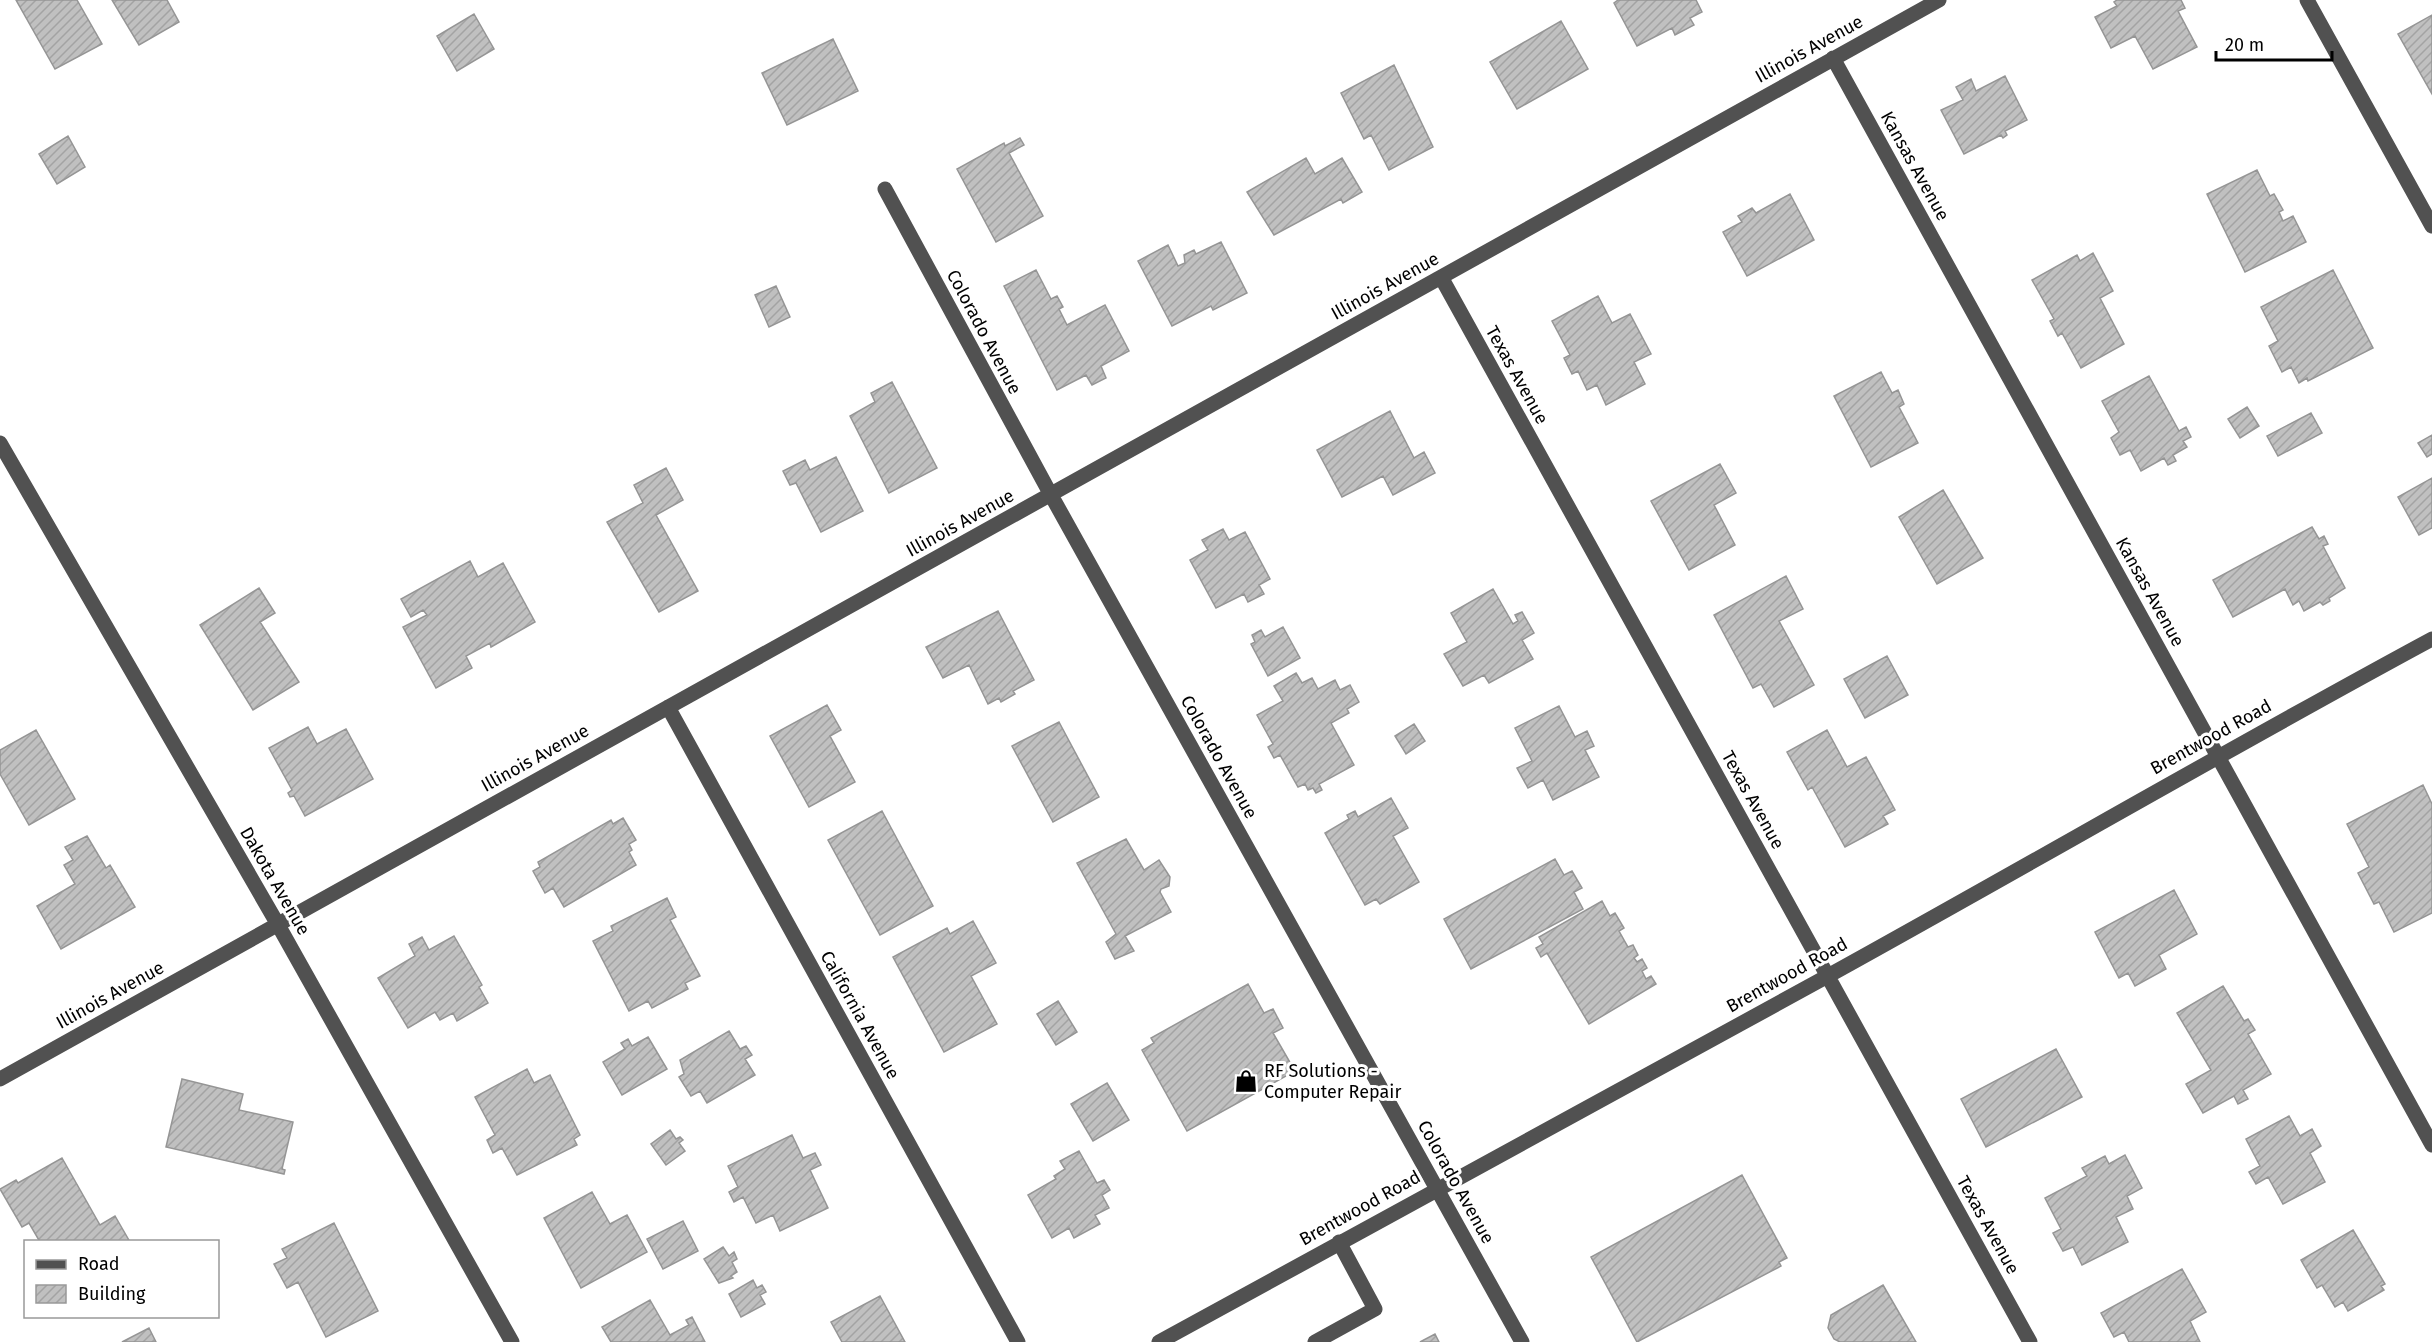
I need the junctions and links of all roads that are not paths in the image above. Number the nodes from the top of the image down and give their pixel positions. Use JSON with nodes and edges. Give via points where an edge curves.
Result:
{"nodes":[{"id":1,"x":1939,"y":0,"type":"edge"},
{"id":2,"x":2307,"y":0,"type":"edge"},
{"id":3,"x":1833,"y":58,"type":"junction"},
{"id":4,"x":885,"y":189,"type":"dead end"},
{"id":5,"x":2432,"y":226,"type":"edge"},
{"id":6,"x":1441,"y":277,"type":"junction"},
{"id":7,"x":0,"y":443,"type":"edge"},
{"id":8,"x":1051,"y":495,"type":"junction"},
{"id":9,"x":2432,"y":639,"type":"edge"},
{"id":10,"x":668,"y":707,"type":"junction"},
{"id":11,"x":2217,"y":755,"type":"junction"},
{"id":12,"x":277,"y":923,"type":"junction"},
{"id":13,"x":1828,"y":975,"type":"junction"},
{"id":14,"x":0,"y":1079,"type":"edge"},
{"id":15,"x":2432,"y":1145,"type":"edge"},
{"id":16,"x":1437,"y":1187,"type":"junction"},
{"id":17,"x":1339,"y":1242,"type":"junction"},
{"id":18,"x":512,"y":1342,"type":"edge"},
{"id":19,"x":1018,"y":1342,"type":"edge"},
{"id":20,"x":1159,"y":1342,"type":"edge"},
{"id":21,"x":1315,"y":1342,"type":"edge"},
{"id":22,"x":1522,"y":1342,"type":"edge"},
{"id":23,"x":2030,"y":1342,"type":"edge"}],
"edges":[{"from":1,"to":3,"type":"street","name":"Illinois Avenue"},
{"from":2,"to":5,"type":"street"},
{"from":3,"to":6,"type":"street","name":"Illinois Avenue"},
{"from":3,"to":11,"type":"street","name":"Kansas Avenue"},
{"from":4,"to":8,"type":"street","name":"Colorado Avenue"},
{"from":6,"to":8,"type":"street","name":"Illinois Avenue"},
{"from":6,"to":13,"type":"street","name":"Texas Avenue"},
{"from":7,"to":12,"type":"street","name":"Dakota Avenue"},
{"from":8,"to":10,"type":"street","name":"Illinois Avenue"},
{"from":8,"to":16,"type":"street","name":"Colorado Avenue"},
{"from":9,"to":11,"type":"street","name":"Brentwood Road"},
{"from":10,"to":12,"type":"street","name":"Illinois Avenue"},
{"from":10,"to":19,"type":"street","name":"California Avenue"},
{"from":11,"to":13,"type":"street","name":"Brentwood Road"},
{"from":11,"to":15,"type":"street","name":"Kansas Avenue"},
{"from":12,"to":14,"type":"street","name":"Illinois Avenue"},
{"from":12,"to":18,"type":"street","name":"Dakota Avenue"},
{"from":13,"to":16,"type":"street","name":"Brentwood Road"},
{"from":13,"to":23,"type":"street","name":"Texas Avenue"},
{"from":16,"to":17,"type":"street","name":"Brentwood Road"},
{"from":16,"to":22,"type":"street","name":"Colorado Avenue"},
{"from":17,"to":20,"type":"street","name":"Brentwood Road"},
{"from":17,"to":21,"type":"street","via":[[1375,1309]]}]}
